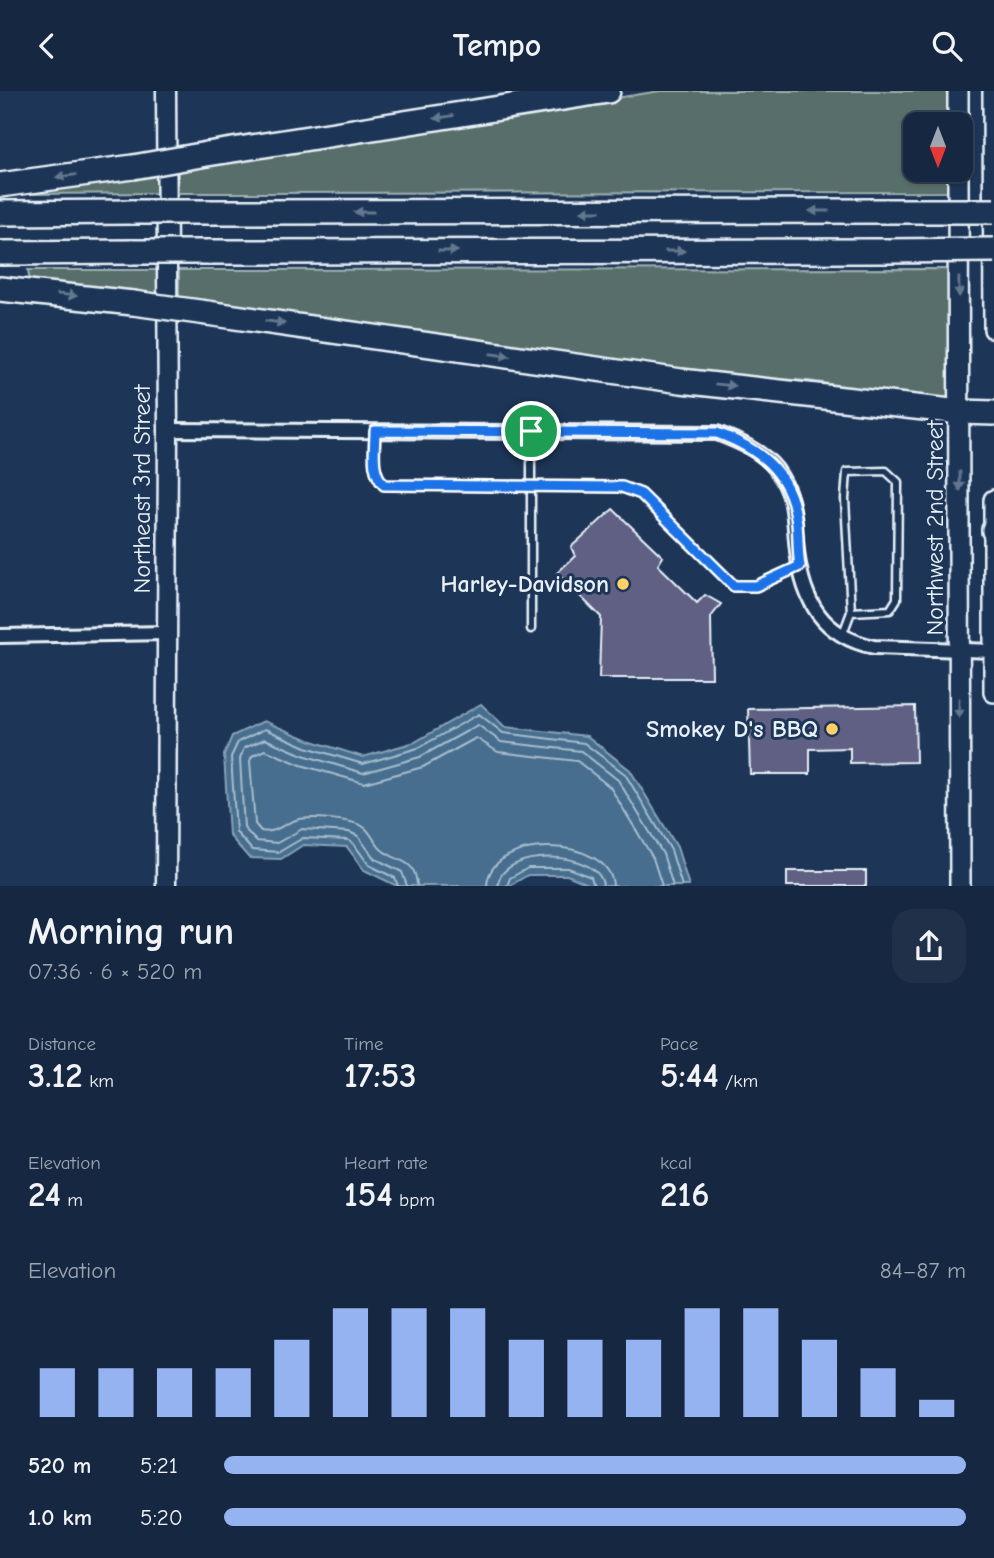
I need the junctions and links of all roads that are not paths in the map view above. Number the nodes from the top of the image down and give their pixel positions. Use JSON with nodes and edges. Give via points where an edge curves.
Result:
{"nodes":[{"id":1,"x":166,"y":91,"type":"edge"},
{"id":2,"x":608,"y":91,"type":"edge"},
{"id":3,"x":958,"y":91,"type":"edge"},
{"id":4,"x":993,"y":91,"type":"edge"},
{"id":5,"x":958,"y":112,"type":"edge"},
{"id":6,"x":958,"y":182,"type":"edge"},
{"id":7,"x":0,"y":185,"type":"edge"},
{"id":8,"x":994,"y":211,"type":"edge"},
{"id":9,"x":0,"y":213,"type":"edge"},
{"id":10,"x":994,"y":250,"type":"edge"},
{"id":11,"x":0,"y":253,"type":"edge"},
{"id":12,"x":0,"y":289,"type":"edge"},
{"id":13,"x":994,"y":329,"type":"edge"},
{"id":14,"x":960,"y":412,"type":"junction"},
{"id":15,"x":994,"y":413,"type":"edge"},
{"id":16,"x":168,"y":430,"type":"junction"},
{"id":17,"x":375,"y":431,"type":"junction"},
{"id":18,"x":531,"y":431,"type":"junction"},
{"id":19,"x":531,"y":486,"type":"junction"},
{"id":20,"x":994,"y":500,"type":"edge"},
{"id":21,"x":994,"y":531,"type":"edge"},
{"id":22,"x":800,"y":566,"type":"junction"},
{"id":23,"x":851,"y":613,"type":"junction"},
{"id":24,"x":531,"y":629,"type":"dead end"},
{"id":25,"x":167,"y":633,"type":"junction"},
{"id":26,"x":0,"y":636,"type":"edge"},
{"id":27,"x":842,"y":636,"type":"junction"},
{"id":28,"x":959,"y":650,"type":"junction"},
{"id":29,"x":994,"y":651,"type":"edge"},
{"id":30,"x":994,"y":692,"type":"edge"},
{"id":31,"x":166,"y":886,"type":"edge"},
{"id":32,"x":960,"y":886,"type":"edge"}],
"edges":[{"from":1,"to":16,"type":"street","name":"Northeast 3rd Street"},
{"from":2,"to":7,"type":"highway","one_way":true,"bridge":true},
{"from":3,"to":5,"type":"main road"},
{"from":4,"to":13,"type":"main road"},
{"from":6,"to":14,"type":"main road","name":"Northwest 2nd Street","one_way":true},
{"from":8,"to":9,"type":"highway","one_way":true,"bridge":true},
{"from":11,"to":10,"type":"highway","one_way":true,"bridge":true},
{"from":12,"to":14,"type":"highway","one_way":true,"bridge":true,"via":[[133,303],[681,381]]},
{"from":14,"to":15,"type":"highway"},
{"from":14,"to":28,"type":"main road","name":"Northwest 2nd Street","one_way":true},
{"from":16,"to":17,"type":"street"},
{"from":16,"to":25,"type":"street","name":"Northeast 3rd Street"},
{"from":17,"to":18,"type":"street"},
{"from":17,"to":19,"type":"lane","via":[[374,470],[384,485]]},
{"from":18,"to":19,"type":"lane"},
{"from":18,"to":22,"type":"street","via":[[717,433],[761,454],[775,468],[792,500]]},
{"from":19,"to":22,"type":"lane","via":[[622,487],[641,494],[734,586],[756,586]]},
{"from":19,"to":24,"type":"lane"},
{"from":20,"to":21,"type":"main road"},
{"from":21,"to":29,"type":"main road"},
{"from":22,"to":27,"type":"street","via":[[809,600]]},
{"from":23,"to":23,"type":"lane","via":[[890,610],[897,599],[898,482],[887,471],[847,472]]},
{"from":23,"to":27,"type":"lane"},
{"from":25,"to":26,"type":"street"},
{"from":25,"to":31,"type":"street","name":"Northeast 3rd Street"},
{"from":27,"to":28,"type":"street","via":[[874,647]]},
{"from":28,"to":29,"type":"street"},
{"from":28,"to":32,"type":"main road","name":"Northwest 2nd Street","one_way":true},
{"from":29,"to":30,"type":"main road"}]}
